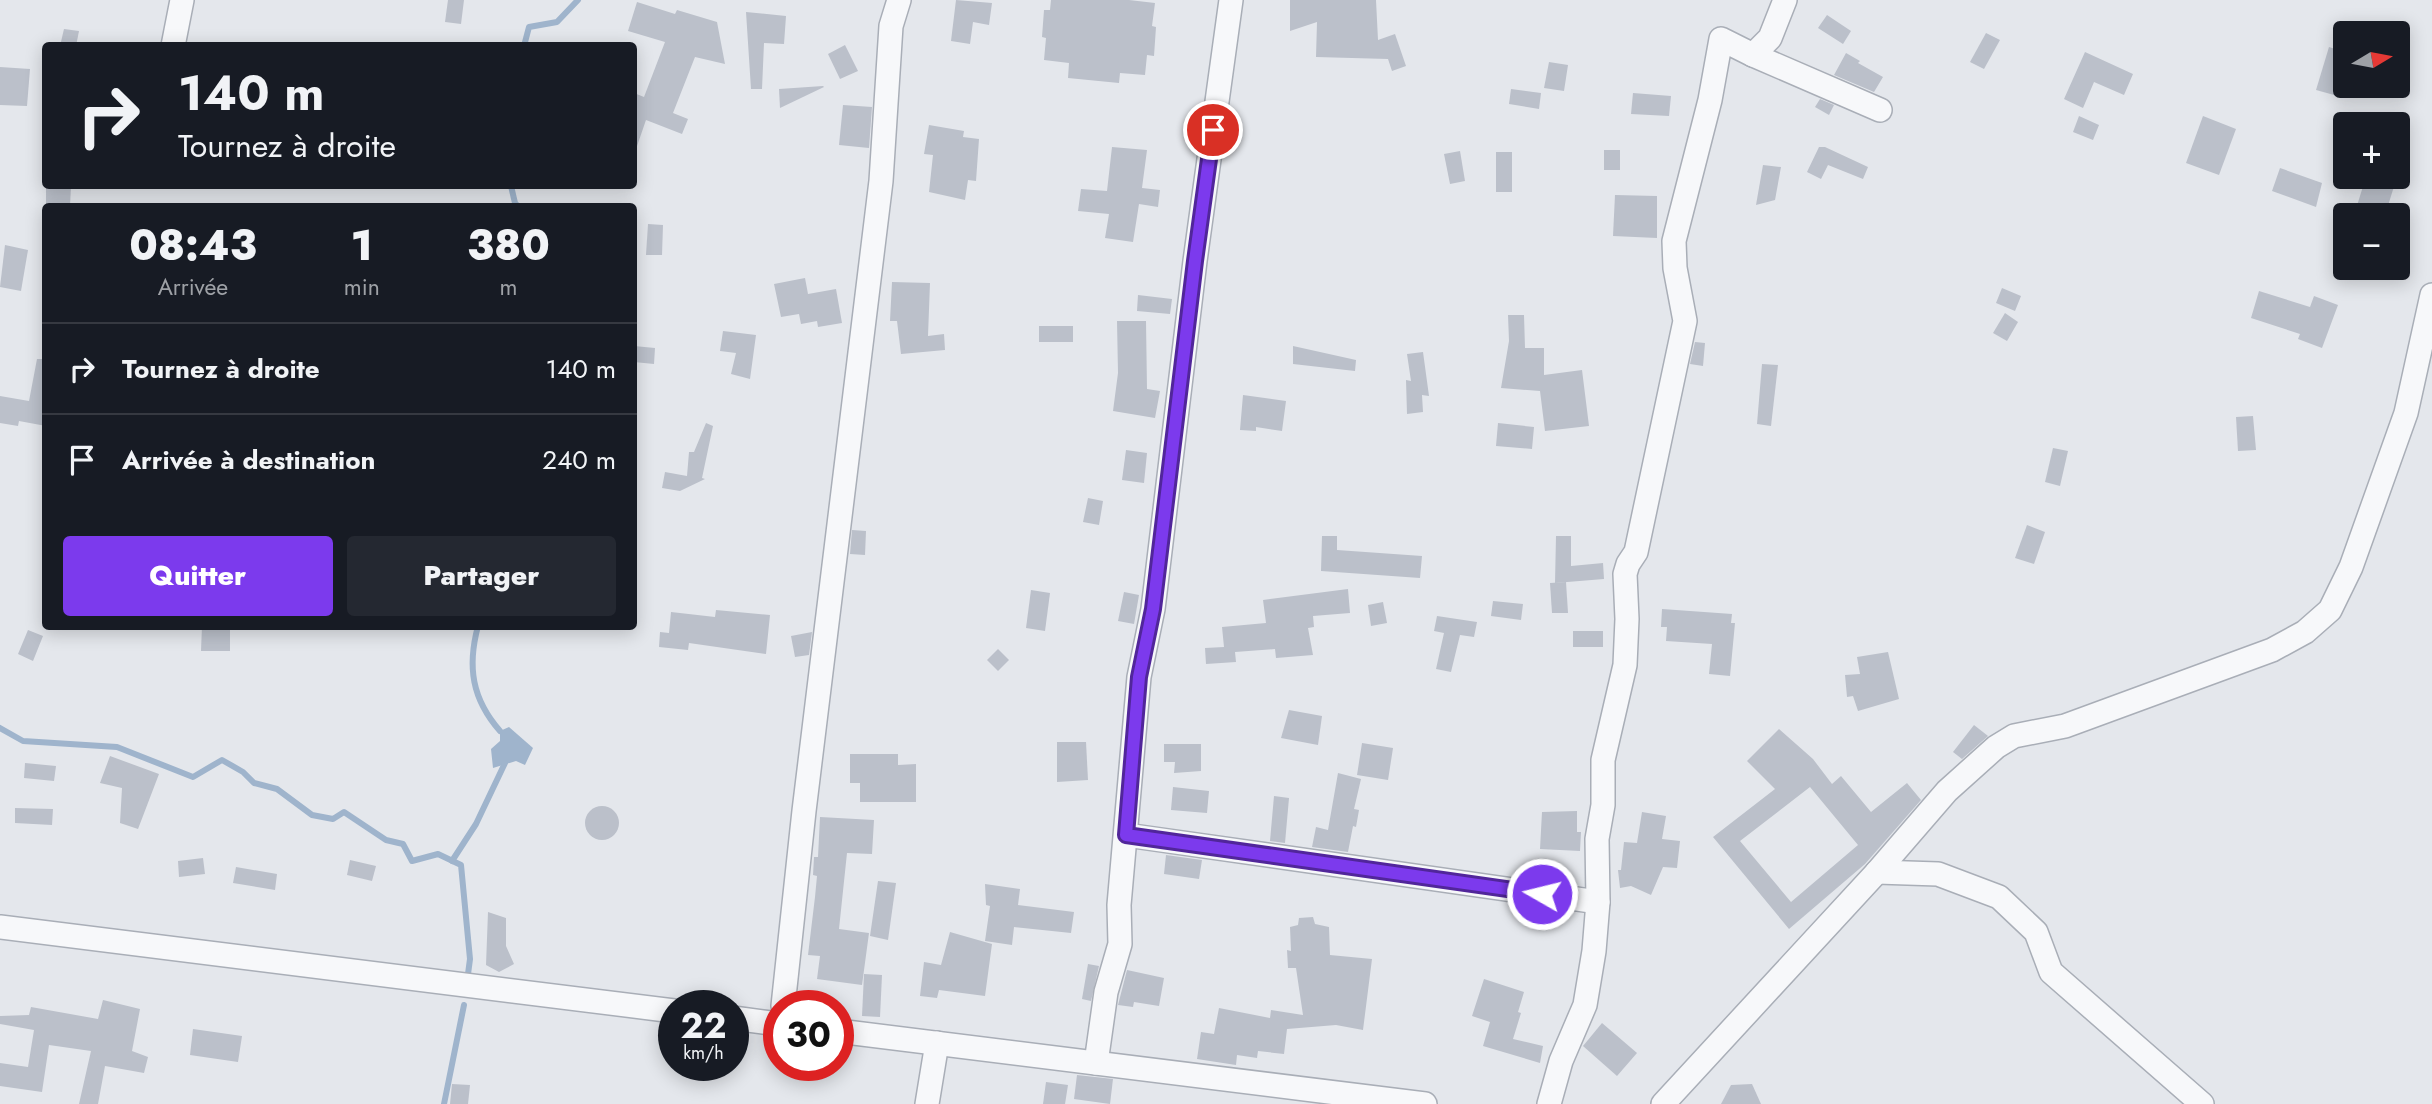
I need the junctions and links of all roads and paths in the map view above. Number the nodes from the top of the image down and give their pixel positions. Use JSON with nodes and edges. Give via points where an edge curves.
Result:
{"nodes":[{"id":1,"x":182,"y":0,"type":"edge"},
{"id":2,"x":899,"y":0,"type":"edge"},
{"id":3,"x":1231,"y":0,"type":"edge"},
{"id":4,"x":1785,"y":0,"type":"edge"},
{"id":5,"x":174,"y":42,"type":"edge"},
{"id":6,"x":1753,"y":55,"type":"junction"},
{"id":7,"x":1880,"y":110,"type":"dead end"},
{"id":8,"x":2432,"y":295,"type":"edge"},
{"id":9,"x":1126,"y":835,"type":"junction"},
{"id":10,"x":1877,"y":872,"type":"junction"},
{"id":11,"x":1598,"y":902,"type":"junction"},
{"id":12,"x":0,"y":928,"type":"edge"},
{"id":13,"x":785,"y":990,"type":"edge"},
{"id":14,"x":658,"y":1009,"type":"edge"},
{"id":15,"x":854,"y":1033,"type":"edge"},
{"id":16,"x":937,"y":1044,"type":"junction"},
{"id":17,"x":1096,"y":1063,"type":"junction"},
{"id":18,"x":927,"y":1104,"type":"edge"},
{"id":19,"x":1425,"y":1104,"type":"edge"},
{"id":20,"x":1549,"y":1104,"type":"edge"},
{"id":21,"x":1663,"y":1104,"type":"edge"},
{"id":22,"x":2202,"y":1104,"type":"edge"}],
"edges":[{"from":1,"to":5,"type":"street"},
{"from":2,"to":13,"type":"street","via":[[891,26],[881,181]]},
{"from":3,"to":9,"type":"street","via":[[1153,609],[1139,677]]},
{"from":4,"to":6,"type":"street","via":[[1770,38]]},
{"from":6,"to":7,"type":"street"},
{"from":6,"to":11,"type":"street","via":[[1721,39],[1674,241],[1685,321],[1636,552],[1625,574],[1625,665],[1602,760]]},
{"from":8,"to":10,"type":"street","via":[[2406,413],[2351,567],[2330,610],[2305,632],[2272,650],[2064,726],[2014,736],[1947,791]]},
{"from":9,"to":11,"type":"street"},
{"from":9,"to":17,"type":"street","via":[[1120,944],[1106,992]]},
{"from":10,"to":21,"type":"street"},
{"from":10,"to":22,"type":"street","via":[[1938,874],[1999,897],[2036,932],[2051,972]]},
{"from":11,"to":20,"type":"street","via":[[1585,1005]]},
{"from":12,"to":14,"type":"street"},
{"from":15,"to":16,"type":"street"},
{"from":16,"to":17,"type":"street"},
{"from":16,"to":18,"type":"street"},
{"from":17,"to":19,"type":"street"}]}
